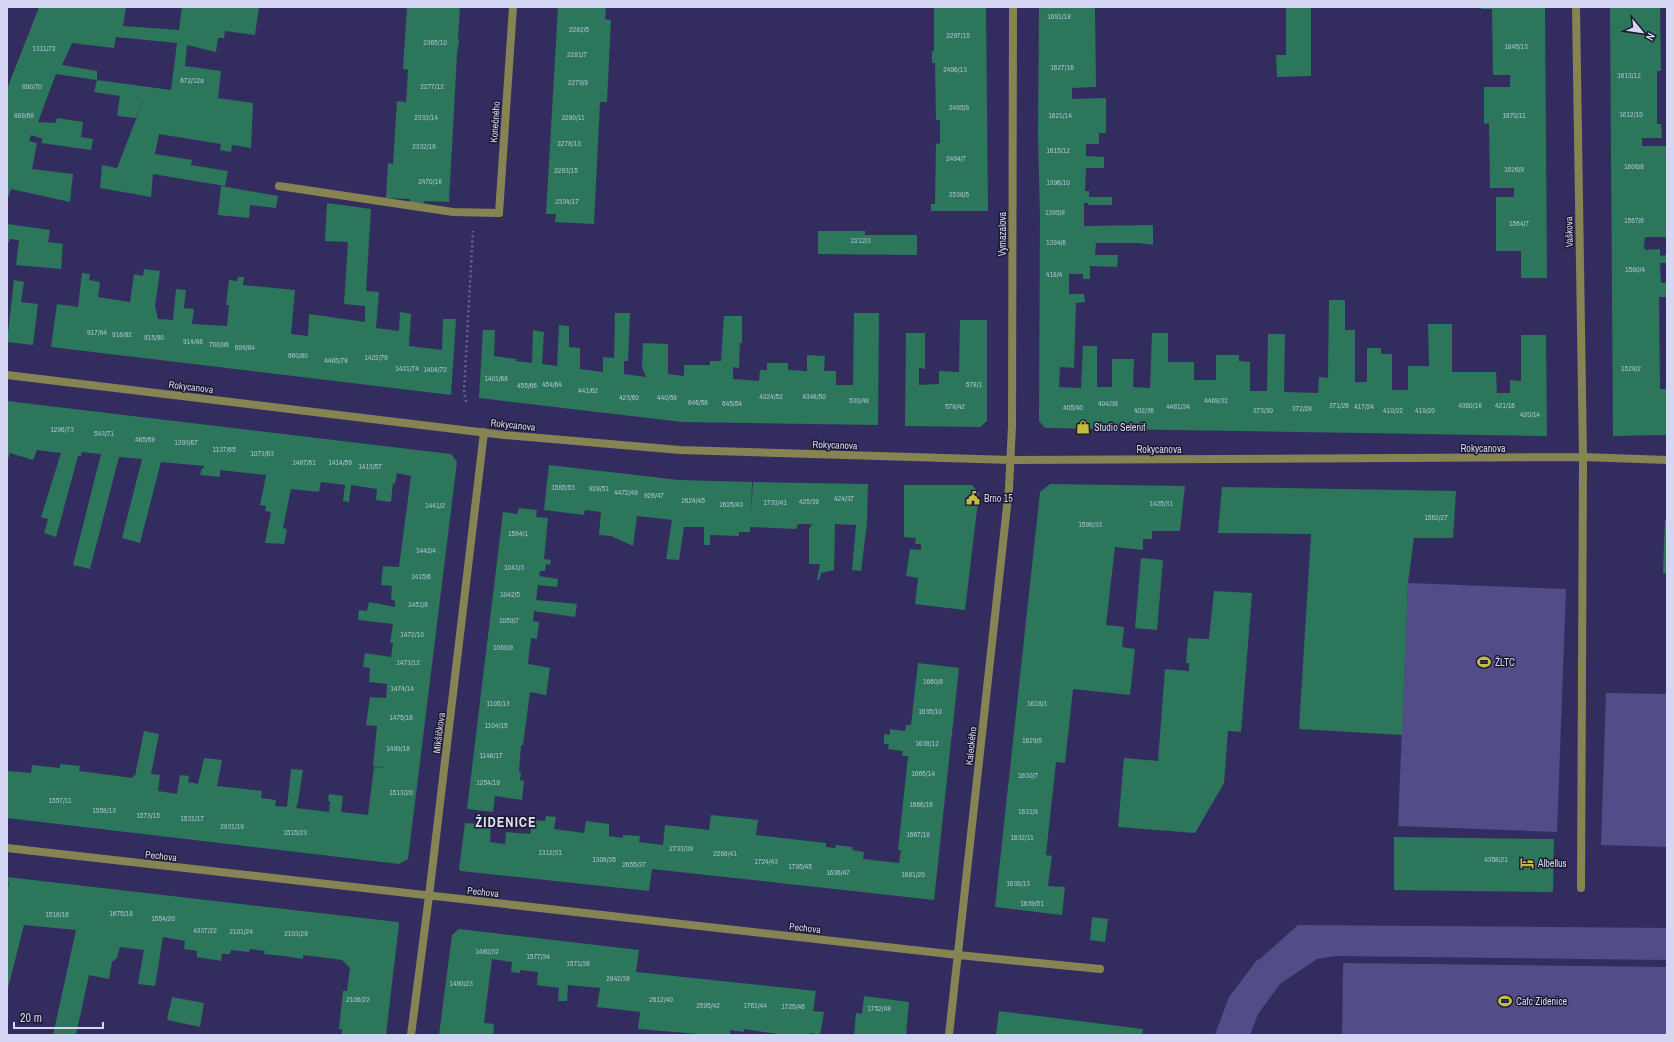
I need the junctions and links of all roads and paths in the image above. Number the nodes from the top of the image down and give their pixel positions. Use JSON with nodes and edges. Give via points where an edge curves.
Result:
{"nodes":[{"id":1,"x":513,"y":7,"type":"edge"},
{"id":2,"x":1013,"y":7,"type":"edge"},
{"id":3,"x":1576,"y":7,"type":"edge"},
{"id":4,"x":279,"y":186,"type":"dead end"},
{"id":5,"x":474,"y":212,"type":"junction"},
{"id":6,"x":7,"y":375,"type":"edge"},
{"id":7,"x":466,"y":402,"type":"dead end"},
{"id":8,"x":484,"y":432,"type":"junction"},
{"id":9,"x":1583,"y":457,"type":"junction"},
{"id":10,"x":1011,"y":460,"type":"junction"},
{"id":11,"x":1667,"y":460,"type":"edge"},
{"id":12,"x":7,"y":848,"type":"edge"},
{"id":13,"x":1581,"y":888,"type":"dead end"},
{"id":14,"x":429,"y":896,"type":"junction"},
{"id":15,"x":958,"y":955,"type":"junction"},
{"id":16,"x":1100,"y":968,"type":"dead end"},
{"id":17,"x":411,"y":1035,"type":"edge"},
{"id":18,"x":949,"y":1035,"type":"edge"}],
"edges":[{"from":1,"to":5,"type":"street","name":"Konečného","via":[[499,213]]},
{"from":2,"to":10,"type":"street","name":"Vymazalova"},
{"from":3,"to":9,"type":"street","name":"Vaškova"},
{"from":4,"to":5,"type":"street","name":"Konečného","via":[[453,212]]},
{"from":5,"to":7,"type":"path","via":[[464,391]]},
{"from":6,"to":8,"type":"street","name":"Rokycanova"},
{"from":8,"to":10,"type":"street","name":"Rokycanova","via":[[680,450]]},
{"from":8,"to":14,"type":"street","name":"Mikšíčkova"},
{"from":9,"to":10,"type":"street","name":"Rokycanova"},
{"from":9,"to":11,"type":"street","name":"Rokycanova"},
{"from":9,"to":13,"type":"street","name":"Vaškova"},
{"from":10,"to":15,"type":"street","name":"Kaleckého"},
{"from":12,"to":14,"type":"street","name":"Pechova"},
{"from":14,"to":15,"type":"street","name":"Pechova"},
{"from":14,"to":17,"type":"street","name":"Mikšíčkova"},
{"from":15,"to":16,"type":"street","name":"Pechova"},
{"from":15,"to":18,"type":"street","name":"Kaleckého"}]}
